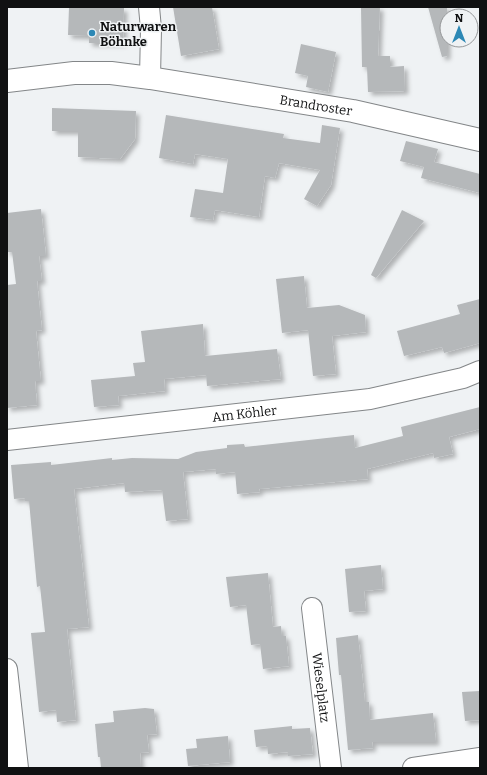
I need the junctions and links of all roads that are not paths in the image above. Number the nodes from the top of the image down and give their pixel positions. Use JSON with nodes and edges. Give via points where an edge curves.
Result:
{"nodes":[{"id":1,"x":149,"y":7,"type":"edge"},
{"id":2,"x":150,"y":78,"type":"junction"},
{"id":3,"x":7,"y":81,"type":"edge"},
{"id":4,"x":480,"y":140,"type":"edge"},
{"id":5,"x":480,"y":371,"type":"edge"},
{"id":6,"x":7,"y":440,"type":"edge"},
{"id":7,"x":312,"y":608,"type":"dead end"},
{"id":8,"x":7,"y":669,"type":"edge"},
{"id":9,"x":480,"y":758,"type":"edge"},
{"id":10,"x":18,"y":768,"type":"edge"},
{"id":11,"x":331,"y":768,"type":"edge"},
{"id":12,"x":413,"y":768,"type":"edge"}],
"edges":[{"from":1,"to":2,"type":"street"},
{"from":2,"to":3,"type":"street","name":"Brandroster","via":[[74,73]]},
{"from":2,"to":4,"type":"street","name":"Brandroster","via":[[353,111]]},
{"from":5,"to":6,"type":"street","name":"Am Köhler","via":[[464,378],[370,399]]},
{"from":7,"to":11,"type":"street","name":"Wieselplatz"},
{"from":8,"to":10,"type":"street"},
{"from":9,"to":12,"type":"street"}]}
